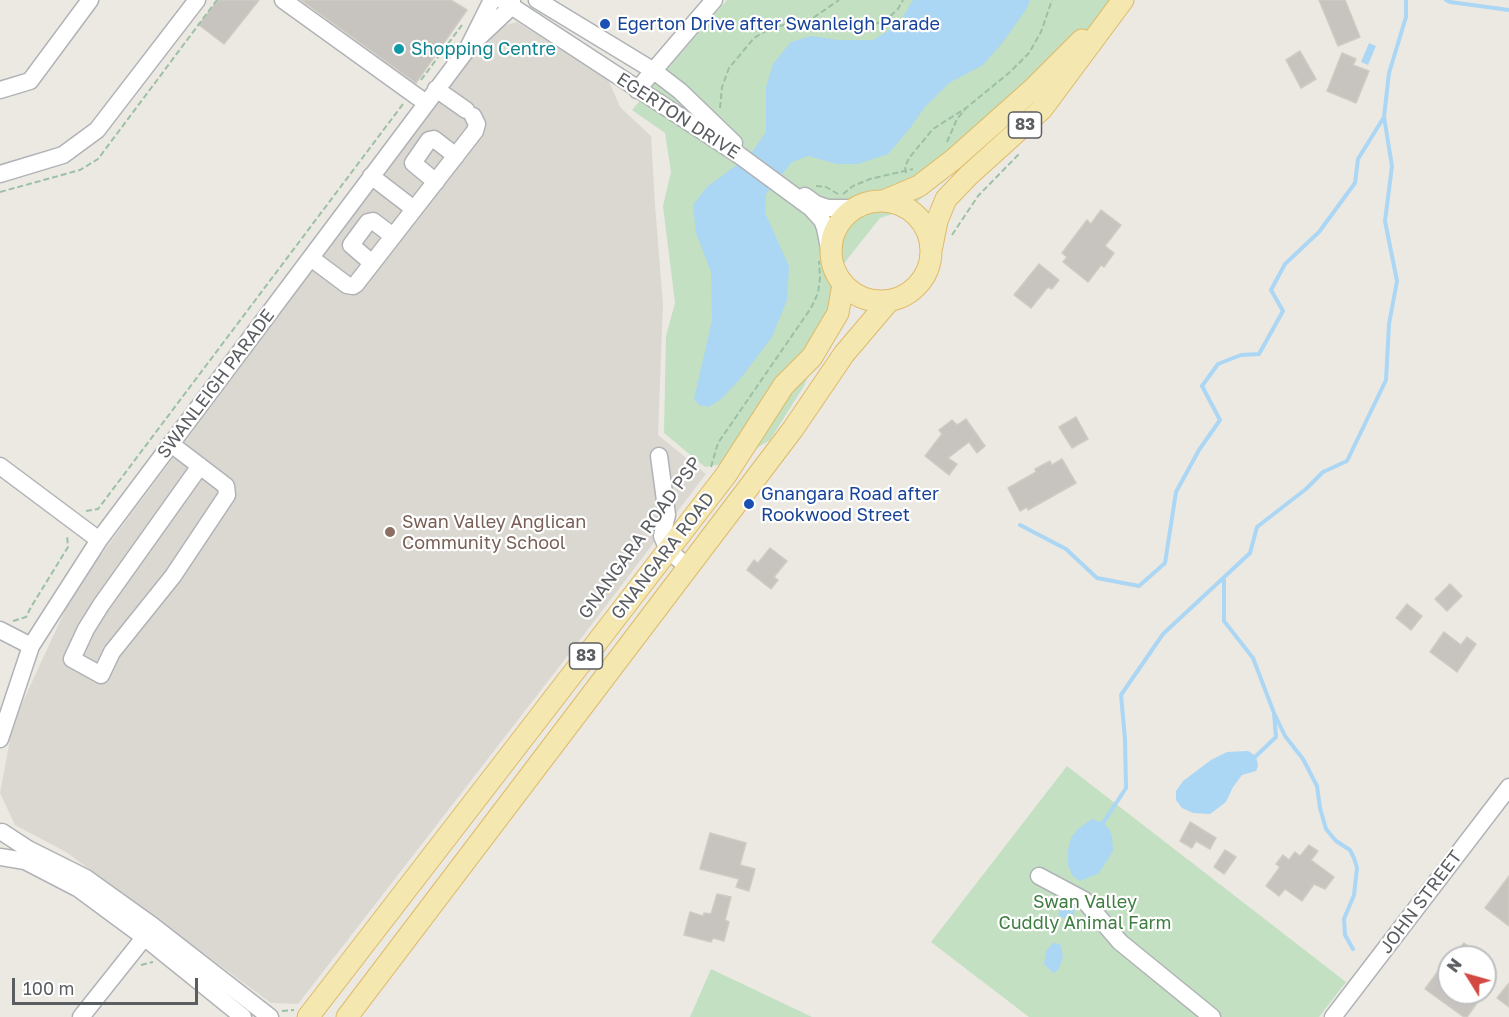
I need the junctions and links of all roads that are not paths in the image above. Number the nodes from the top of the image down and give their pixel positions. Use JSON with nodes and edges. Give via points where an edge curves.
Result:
{"nodes":[{"id":1,"x":90,"y":0,"type":"edge"},
{"id":2,"x":197,"y":0,"type":"edge"},
{"id":3,"x":284,"y":0,"type":"edge"},
{"id":4,"x":492,"y":0,"type":"edge"},
{"id":5,"x":537,"y":0,"type":"edge"},
{"id":6,"x":714,"y":0,"type":"edge"},
{"id":7,"x":1121,"y":0,"type":"edge"},
{"id":8,"x":508,"y":2,"type":"edge"},
{"id":9,"x":468,"y":48,"type":"junction"},
{"id":10,"x":654,"y":71,"type":"junction"},
{"id":11,"x":436,"y":89,"type":"junction"},
{"id":12,"x":0,"y":90,"type":"edge"},
{"id":13,"x":638,"y":90,"type":"junction"},
{"id":14,"x":426,"y":104,"type":"junction"},
{"id":15,"x":741,"y":153,"type":"junction"},
{"id":16,"x":456,"y":156,"type":"junction"},
{"id":17,"x":0,"y":174,"type":"edge"},
{"id":18,"x":371,"y":176,"type":"junction"},
{"id":19,"x":435,"y":182,"type":"junction"},
{"id":20,"x":786,"y":186,"type":"junction"},
{"id":21,"x":886,"y":200,"type":"junction"},
{"id":22,"x":853,"y":208,"type":"junction"},
{"id":23,"x":414,"y":209,"type":"junction"},
{"id":24,"x":393,"y":236,"type":"junction"},
{"id":25,"x":941,"y":248,"type":"junction"},
{"id":26,"x":824,"y":253,"type":"junction"},
{"id":27,"x":310,"y":258,"type":"junction"},
{"id":28,"x":372,"y":263,"type":"junction"},
{"id":29,"x":843,"y":284,"type":"junction"},
{"id":30,"x":897,"y":303,"type":"junction"},
{"id":31,"x":171,"y":444,"type":"junction"},
{"id":32,"x":659,"y":456,"type":"dead end"},
{"id":33,"x":0,"y":466,"type":"edge"},
{"id":34,"x":200,"y":466,"type":"junction"},
{"id":35,"x":99,"y":540,"type":"junction"},
{"id":36,"x":668,"y":550,"type":"junction"},
{"id":37,"x":688,"y":568,"type":"junction"},
{"id":38,"x":2,"y":631,"type":"edge"},
{"id":39,"x":31,"y":646,"type":"junction"},
{"id":40,"x":0,"y":739,"type":"edge"},
{"id":41,"x":1509,"y":787,"type":"edge"},
{"id":42,"x":1,"y":834,"type":"edge"},
{"id":43,"x":0,"y":857,"type":"edge"},
{"id":44,"x":1039,"y":876,"type":"dead end"},
{"id":45,"x":148,"y":932,"type":"junction"},
{"id":46,"x":306,"y":1014,"type":"edge"},
{"id":47,"x":81,"y":1017,"type":"edge"},
{"id":48,"x":243,"y":1017,"type":"edge"},
{"id":49,"x":270,"y":1017,"type":"edge"},
{"id":50,"x":347,"y":1017,"type":"edge"},
{"id":51,"x":1212,"y":1017,"type":"edge"},
{"id":52,"x":1333,"y":1017,"type":"edge"}],
"edges":[{"from":1,"to":12,"type":"street","via":[[30,81]]},
{"from":2,"to":17,"type":"street","via":[[98,130],[63,155]]},
{"from":3,"to":14,"type":"street"},
{"from":4,"to":9,"type":"street","name":"SWANLEIGH PARADE"},
{"from":5,"to":10,"type":"street","name":"EGERTON DRIVE"},
{"from":6,"to":10,"type":"street"},
{"from":7,"to":21,"type":"main road","number":"83","via":[[1035,87],[954,159],[919,186]]},
{"from":7,"to":25,"type":"main road","number":"83","via":[[1042,109],[946,199],[937,221]]},
{"from":8,"to":9,"type":"street","name":"SWANLEIGH PARADE"},
{"from":8,"to":13,"type":"street","name":"EGERTON DRIVE"},
{"from":9,"to":11,"type":"street","name":"SWANLEIGH PARADE"},
{"from":10,"to":13,"type":"street"},
{"from":10,"to":15,"type":"street","name":"EGERTON DRIVE","via":[[680,91]]},
{"from":11,"to":14,"type":"street","name":"SWANLEIGH PARADE"},
{"from":11,"to":16,"type":"street","via":[[470,113],[477,124]]},
{"from":13,"to":15,"type":"street","name":"EGERTON DRIVE"},
{"from":14,"to":18,"type":"street","name":"SWANLEIGH PARADE"},
{"from":15,"to":20,"type":"street","name":"EGERTON DRIVE"},
{"from":16,"to":19,"type":"street"},
{"from":16,"to":19,"type":"street","via":[[434,139],[429,140],[413,164]]},
{"from":18,"to":23,"type":"street"},
{"from":18,"to":27,"type":"street","name":"SWANLEIGH PARADE"},
{"from":19,"to":23,"type":"street"},
{"from":20,"to":22,"type":"street","name":"EGERTON DRIVE","via":[[816,204]]},
{"from":20,"to":26,"type":"street","name":"EGERTON DRIVE","via":[[822,220]]},
{"from":21,"to":22,"type":"main road","number":"83","via":[[869,201]]},
{"from":21,"to":25,"type":"main road","via":[[917,215]]},
{"from":22,"to":26,"type":"main road","via":[[841,220]]},
{"from":23,"to":24,"type":"street"},
{"from":24,"to":28,"type":"street"},
{"from":24,"to":28,"type":"street","via":[[373,221],[368,222],[351,245]]},
{"from":25,"to":30,"type":"main road","number":"83","via":[[926,276]]},
{"from":26,"to":29,"type":"main road"},
{"from":27,"to":28,"type":"street","via":[[350,287]]},
{"from":27,"to":31,"type":"street","name":"SWANLEIGH PARADE"},
{"from":29,"to":30,"type":"main road","via":[[872,301]]},
{"from":29,"to":36,"type":"main road","name":"GNANGARA ROAD","number":"83","via":[[838,313],[812,357],[784,385],[726,475]]},
{"from":30,"to":37,"type":"main road","name":"GNANGARA ROAD","number":"83","via":[[838,361],[793,429]]},
{"from":31,"to":34,"type":"street"},
{"from":31,"to":35,"type":"street","name":"SWANLEIGH PARADE"},
{"from":32,"to":36,"type":"street","via":[[667,515],[662,536]]},
{"from":33,"to":35,"type":"street"},
{"from":34,"to":34,"type":"street","via":[[100,605],[72,659],[101,675],[112,652],[173,576],[227,495],[226,486]]},
{"from":35,"to":39,"type":"street","name":"SWANLEIGH PARADE"},
{"from":36,"to":37,"type":"street"},
{"from":36,"to":46,"type":"main road","name":"GNANGARA ROAD","number":"83"},
{"from":37,"to":50,"type":"main road","name":"GNANGARA ROAD","number":"83"},
{"from":38,"to":39,"type":"street"},
{"from":39,"to":40,"type":"street","name":"SWANLEIGH PARADE"},
{"from":41,"to":52,"type":"street","name":"JOHN STREET"},
{"from":42,"to":45,"type":"street","via":[[86,878]]},
{"from":43,"to":45,"type":"street","via":[[25,861]]},
{"from":44,"to":51,"type":"street","via":[[1084,900],[1120,942]]},
{"from":45,"to":47,"type":"street"},
{"from":45,"to":48,"type":"street"},
{"from":45,"to":49,"type":"street"}]}
